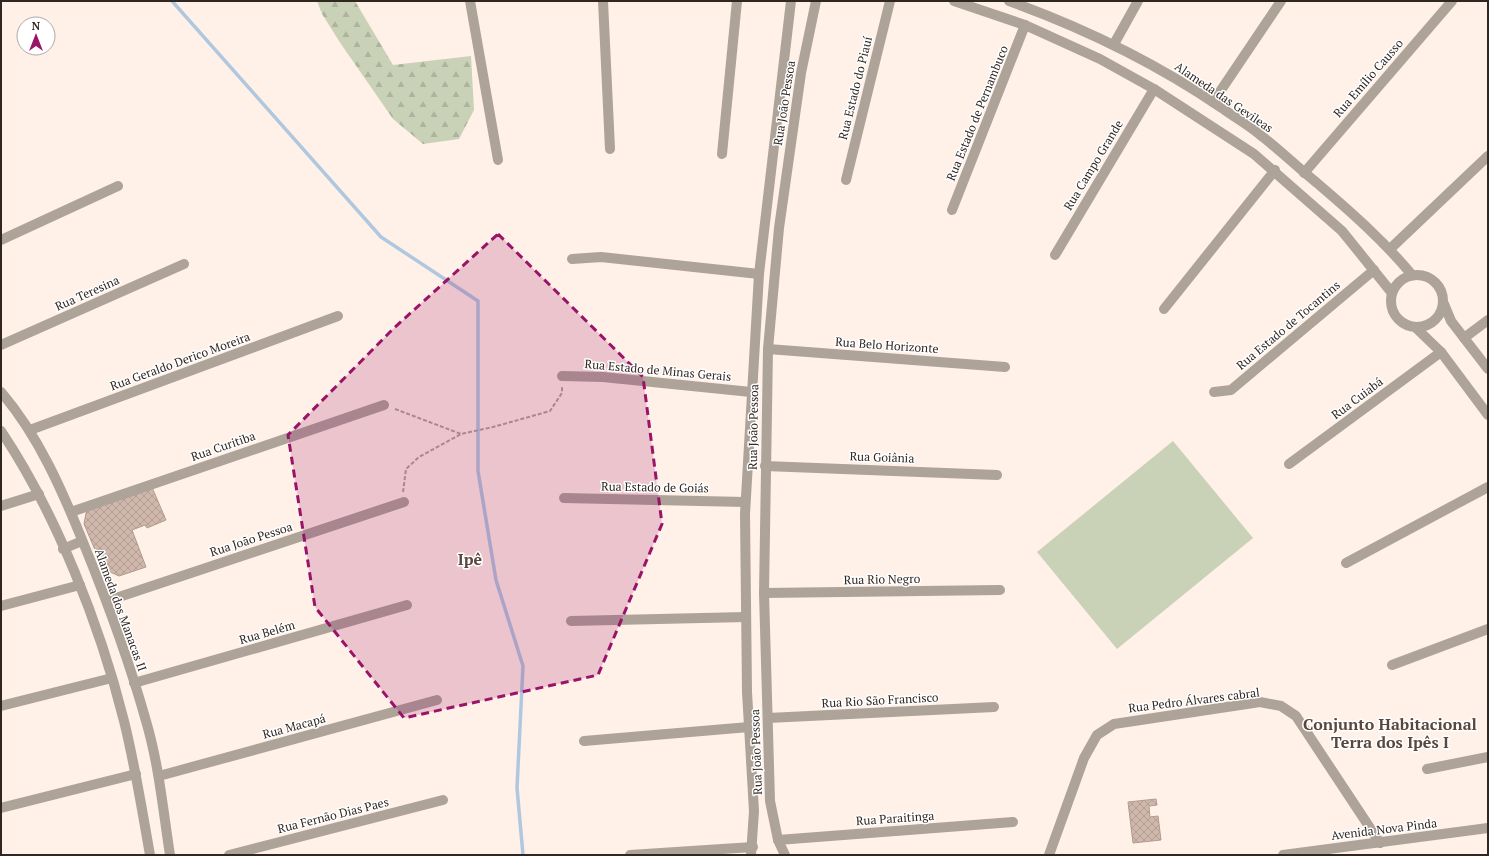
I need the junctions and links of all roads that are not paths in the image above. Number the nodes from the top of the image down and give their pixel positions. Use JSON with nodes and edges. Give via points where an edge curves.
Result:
{"nodes":[{"id":1,"x":470,"y":1,"type":"edge"},
{"id":2,"x":603,"y":1,"type":"edge"},
{"id":3,"x":737,"y":1,"type":"edge"},
{"id":4,"x":791,"y":1,"type":"edge"},
{"id":5,"x":816,"y":1,"type":"edge"},
{"id":6,"x":890,"y":1,"type":"edge"},
{"id":7,"x":954,"y":1,"type":"edge"},
{"id":8,"x":1009,"y":1,"type":"edge"},
{"id":9,"x":1138,"y":1,"type":"edge"},
{"id":10,"x":1281,"y":1,"type":"edge"},
{"id":11,"x":1452,"y":1,"type":"edge"},
{"id":12,"x":1025,"y":25,"type":"junction"},
{"id":13,"x":1114,"y":44,"type":"junction"},
{"id":14,"x":1154,"y":89,"type":"junction"},
{"id":15,"x":1213,"y":102,"type":"junction"},
{"id":16,"x":610,"y":149,"type":"dead end"},
{"id":17,"x":722,"y":154,"type":"dead end"},
{"id":18,"x":1488,"y":156,"type":"edge"},
{"id":19,"x":498,"y":160,"type":"dead end"},
{"id":20,"x":1274,"y":170,"type":"junction"},
{"id":21,"x":1304,"y":173,"type":"junction"},
{"id":22,"x":846,"y":180,"type":"dead end"},
{"id":23,"x":118,"y":186,"type":"dead end"},
{"id":24,"x":952,"y":210,"type":"dead end"},
{"id":25,"x":1,"y":240,"type":"edge"},
{"id":26,"x":1390,"y":249,"type":"junction"},
{"id":27,"x":1055,"y":255,"type":"dead end"},
{"id":28,"x":572,"y":259,"type":"dead end"},
{"id":29,"x":184,"y":264,"type":"dead end"},
{"id":30,"x":1374,"y":270,"type":"junction"},
{"id":31,"x":759,"y":274,"type":"junction"},
{"id":32,"x":1412,"y":275,"type":"junction"},
{"id":33,"x":1392,"y":293,"type":"junction"},
{"id":34,"x":1444,"y":304,"type":"junction"},
{"id":35,"x":1164,"y":309,"type":"dead end"},
{"id":36,"x":338,"y":316,"type":"dead end"},
{"id":37,"x":1488,"y":320,"type":"edge"},
{"id":38,"x":1416,"y":328,"type":"junction"},
{"id":39,"x":1464,"y":338,"type":"junction"},
{"id":40,"x":1,"y":345,"type":"edge"},
{"id":41,"x":768,"y":349,"type":"junction"},
{"id":42,"x":1441,"y":352,"type":"junction"},
{"id":43,"x":1004,"y":367,"type":"dead end"},
{"id":44,"x":1488,"y":369,"type":"edge"},
{"id":45,"x":562,"y":376,"type":"road end"},
{"id":46,"x":1,"y":392,"type":"edge"},
{"id":47,"x":751,"y":392,"type":"junction"},
{"id":48,"x":1214,"y":392,"type":"dead end"},
{"id":49,"x":384,"y":405,"type":"road end"},
{"id":50,"x":1488,"y":415,"type":"edge"},
{"id":51,"x":30,"y":430,"type":"junction"},
{"id":52,"x":1,"y":431,"type":"edge"},
{"id":53,"x":1289,"y":464,"type":"dead end"},
{"id":54,"x":765,"y":466,"type":"junction"},
{"id":55,"x":997,"y":475,"type":"dead end"},
{"id":56,"x":1488,"y":487,"type":"edge"},
{"id":57,"x":39,"y":494,"type":"junction"},
{"id":58,"x":564,"y":498,"type":"dead end"},
{"id":59,"x":403,"y":502,"type":"road end"},
{"id":60,"x":745,"y":502,"type":"junction"},
{"id":61,"x":1,"y":506,"type":"edge"},
{"id":62,"x":71,"y":512,"type":"junction"},
{"id":63,"x":82,"y":541,"type":"junction"},
{"id":64,"x":63,"y":549,"type":"junction"},
{"id":65,"x":1346,"y":563,"type":"dead end"},
{"id":66,"x":80,"y":585,"type":"junction"},
{"id":67,"x":1000,"y":590,"type":"dead end"},
{"id":68,"x":764,"y":593,"type":"junction"},
{"id":69,"x":106,"y":601,"type":"junction"},
{"id":70,"x":406,"y":605,"type":"dead end"},
{"id":71,"x":1,"y":606,"type":"edge"},
{"id":72,"x":746,"y":617,"type":"junction"},
{"id":73,"x":571,"y":621,"type":"dead end"},
{"id":74,"x":1488,"y":629,"type":"edge"},
{"id":75,"x":1392,"y":665,"type":"dead end"},
{"id":76,"x":112,"y":678,"type":"junction"},
{"id":77,"x":134,"y":683,"type":"junction"},
{"id":78,"x":437,"y":700,"type":"dead end"},
{"id":79,"x":1,"y":706,"type":"edge"},
{"id":80,"x":994,"y":707,"type":"dead end"},
{"id":81,"x":768,"y":718,"type":"junction"},
{"id":82,"x":749,"y":727,"type":"junction"},
{"id":83,"x":584,"y":741,"type":"dead end"},
{"id":84,"x":1488,"y":757,"type":"edge"},
{"id":85,"x":1426,"y":769,"type":"dead end"},
{"id":86,"x":136,"y":774,"type":"junction"},
{"id":87,"x":159,"y":776,"type":"junction"},
{"id":88,"x":443,"y":800,"type":"dead end"},
{"id":89,"x":1,"y":808,"type":"edge"},
{"id":90,"x":1013,"y":822,"type":"dead end"},
{"id":91,"x":1488,"y":828,"type":"edge"},
{"id":92,"x":778,"y":840,"type":"junction"},
{"id":93,"x":1380,"y":843,"type":"junction"},
{"id":94,"x":752,"y":851,"type":"edge"},
{"id":95,"x":150,"y":855,"type":"edge"},
{"id":96,"x":170,"y":855,"type":"edge"},
{"id":97,"x":229,"y":855,"type":"edge"},
{"id":98,"x":630,"y":855,"type":"edge"},
{"id":99,"x":785,"y":855,"type":"edge"},
{"id":100,"x":1049,"y":855,"type":"edge"},
{"id":101,"x":1283,"y":855,"type":"edge"}],
"edges":[{"from":1,"to":19,"type":"street"},
{"from":2,"to":16,"type":"street"},
{"from":3,"to":17,"type":"street"},
{"from":4,"to":31,"type":"street","name":"Rua João Pessoa"},
{"from":5,"to":41,"type":"street","name":"Rua João Pessoa","via":[[801,73],[779,228]]},
{"from":6,"to":22,"type":"street","name":"Rua Estado do Piauí"},
{"from":7,"to":12,"type":"street"},
{"from":8,"to":13,"type":"street","name":"Alameda das Gevileas","via":[[1062,20]]},
{"from":9,"to":13,"type":"street"},
{"from":10,"to":15,"type":"street"},
{"from":11,"to":21,"type":"street","name":"Rua Emílio Causso"},
{"from":12,"to":14,"type":"street","via":[[1100,59]]},
{"from":12,"to":24,"type":"street","name":"Rua Estado de Pernambuco"},
{"from":13,"to":15,"type":"street","name":"Alameda das Gevileas"},
{"from":14,"to":20,"type":"street","via":[[1254,154]]},
{"from":14,"to":27,"type":"street","name":"Rua Campo Grande"},
{"from":15,"to":21,"type":"street","name":"Alameda das Gevileas","via":[[1259,133]]},
{"from":18,"to":26,"type":"street"},
{"from":20,"to":30,"type":"street","via":[[1342,231]]},
{"from":20,"to":35,"type":"street"},
{"from":21,"to":26,"type":"street","name":"Alameda das Gevileas"},
{"from":23,"to":25,"type":"street"},
{"from":26,"to":32,"type":"street","name":"Alameda das Gevileas"},
{"from":28,"to":31,"type":"street","via":[[601,257]]},
{"from":29,"to":40,"type":"street","name":"Rua Teresina"},
{"from":30,"to":33,"type":"street"},
{"from":30,"to":48,"type":"street","name":"Rua Estado de Tocantins","via":[[1231,390]]},
{"from":31,"to":47,"type":"street","name":"Rua João Pessoa"},
{"from":32,"to":33,"type":"street","via":[[1400,282]]},
{"from":32,"to":34,"type":"street","via":[[1428,277],[1435,282],[1442,292]]},
{"from":33,"to":38,"type":"street","via":[[1391,301],[1396,316],[1401,322]]},
{"from":34,"to":38,"type":"street","via":[[1438,319],[1424,327]]},
{"from":34,"to":39,"type":"street","via":[[1451,321]]},
{"from":36,"to":51,"type":"street","name":"Rua Geraldo Derico Moreira"},
{"from":37,"to":39,"type":"street"},
{"from":38,"to":42,"type":"street"},
{"from":39,"to":44,"type":"street"},
{"from":41,"to":43,"type":"street","name":"Rua Belo Horizonte"},
{"from":41,"to":54,"type":"street","name":"Rua João Pessoa"},
{"from":42,"to":50,"type":"street"},
{"from":42,"to":53,"type":"street","name":"Rua Cuiabá"},
{"from":45,"to":47,"type":"street","name":"Rua Estado de Minas Gerais","via":[[603,377]]},
{"from":46,"to":51,"type":"street","name":"Alameda dos Manacas II"},
{"from":47,"to":60,"type":"street","name":"Rua João Pessoa"},
{"from":49,"to":62,"type":"street","name":"Rua Curitiba"},
{"from":51,"to":62,"type":"street","name":"Alameda dos Manacas II"},
{"from":52,"to":57,"type":"street"},
{"from":54,"to":55,"type":"street","name":"Rua Goiânia"},
{"from":54,"to":68,"type":"street","name":"Rua João Pessoa"},
{"from":56,"to":65,"type":"street"},
{"from":57,"to":61,"type":"street"},
{"from":57,"to":64,"type":"street"},
{"from":58,"to":60,"type":"street","name":"Rua Estado de Goiás"},
{"from":59,"to":69,"type":"street","name":"Rua João Pessoa"},
{"from":60,"to":72,"type":"street","name":"Rua João Pessoa"},
{"from":62,"to":63,"type":"street","name":"Alameda dos Manacas II"},
{"from":63,"to":64,"type":"street"},
{"from":63,"to":69,"type":"street","name":"Alameda dos Manacas II"},
{"from":64,"to":66,"type":"street"},
{"from":66,"to":71,"type":"street"},
{"from":66,"to":76,"type":"street"},
{"from":67,"to":68,"type":"street","name":"Rua Rio Negro"},
{"from":68,"to":81,"type":"street","name":"Rua João Pessoa"},
{"from":69,"to":77,"type":"street","name":"Alameda dos Manacas II"},
{"from":70,"to":77,"type":"street","name":"Rua Belém"},
{"from":72,"to":73,"type":"street"},
{"from":72,"to":82,"type":"street","name":"Rua João Pessoa"},
{"from":74,"to":75,"type":"street"},
{"from":76,"to":79,"type":"street"},
{"from":76,"to":86,"type":"street"},
{"from":77,"to":87,"type":"street","name":"Alameda dos Manacas II"},
{"from":78,"to":87,"type":"street","name":"Rua Macapá"},
{"from":80,"to":81,"type":"street","name":"Rua Rio São Francisco"},
{"from":81,"to":92,"type":"street","name":"Rua João Pessoa","via":[[770,801]]},
{"from":82,"to":83,"type":"street"},
{"from":82,"to":94,"type":"street","name":"Rua João Pessoa","via":[[754,811]]},
{"from":84,"to":85,"type":"street"},
{"from":86,"to":89,"type":"street"},
{"from":86,"to":95,"type":"street"},
{"from":87,"to":96,"type":"street","name":"Alameda dos Manacas II"},
{"from":88,"to":97,"type":"street","name":"Rua Fernão Dias Paes"},
{"from":90,"to":92,"type":"street","name":"Rua Paraitinga"},
{"from":91,"to":93,"type":"street","name":"Avenida Nova Pinda"},
{"from":92,"to":99,"type":"street","name":"Rua João Pessoa"},
{"from":93,"to":100,"type":"street","name":"Rua Pedro Álvares cabral","via":[[1296,716],[1281,706],[1260,702],[1114,724],[1097,735],[1084,758]]},
{"from":93,"to":101,"type":"street","name":"Avenida Nova Pinda"},
{"from":94,"to":98,"type":"street"}]}
